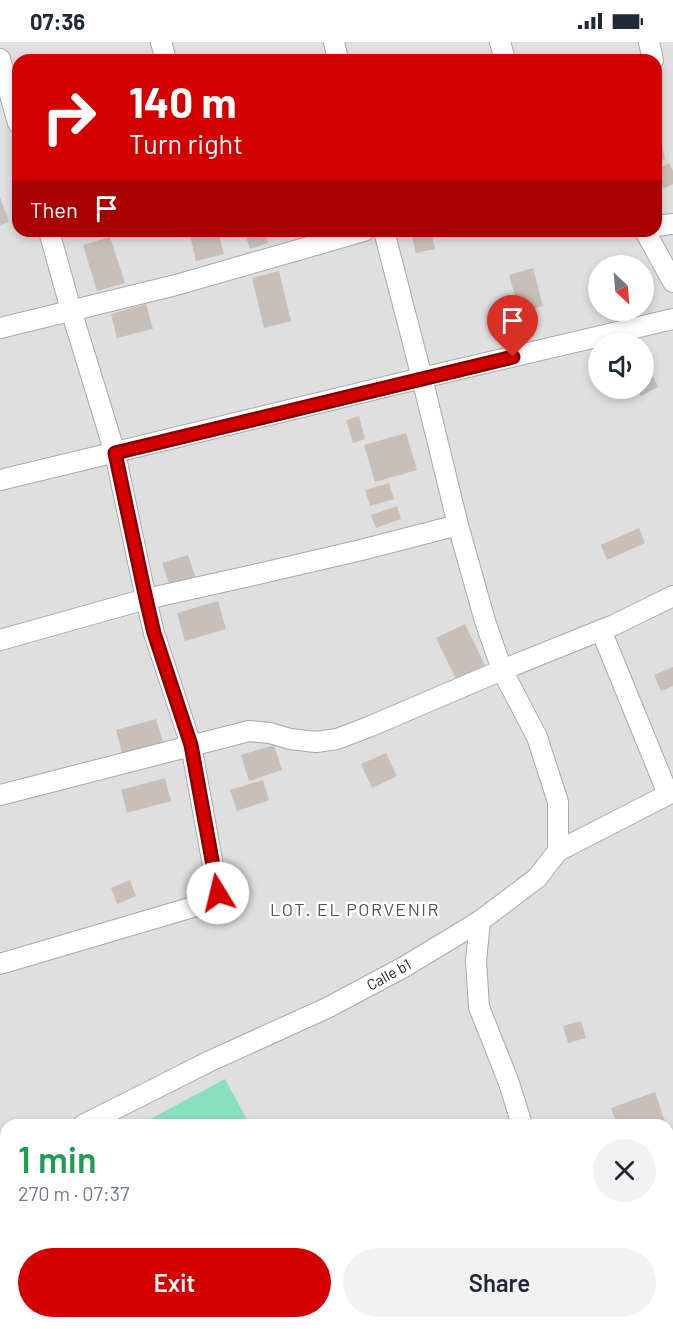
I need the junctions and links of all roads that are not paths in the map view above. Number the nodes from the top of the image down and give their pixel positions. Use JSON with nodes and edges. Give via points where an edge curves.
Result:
{"nodes":[{"id":1,"x":0,"y":59,"type":"edge"},
{"id":2,"x":12,"y":102,"type":"edge"},
{"id":3,"x":51,"y":237,"type":"edge"},
{"id":4,"x":343,"y":237,"type":"edge"},
{"id":5,"x":386,"y":237,"type":"edge"},
{"id":6,"x":648,"y":237,"type":"edge"},
{"id":7,"x":673,"y":282,"type":"edge"},
{"id":8,"x":71,"y":310,"type":"junction"},
{"id":9,"x":673,"y":320,"type":"edge"},
{"id":10,"x":0,"y":328,"type":"edge"},
{"id":11,"x":422,"y":378,"type":"junction"},
{"id":12,"x":115,"y":453,"type":"junction"},
{"id":13,"x":0,"y":480,"type":"edge"},
{"id":14,"x":458,"y":525,"type":"junction"},
{"id":15,"x":673,"y":596,"type":"edge"},
{"id":16,"x":146,"y":599,"type":"junction"},
{"id":17,"x":601,"y":630,"type":"junction"},
{"id":18,"x":0,"y":640,"type":"edge"},
{"id":19,"x":502,"y":670,"type":"junction"},
{"id":20,"x":191,"y":745,"type":"junction"},
{"id":21,"x":671,"y":793,"type":"edge"},
{"id":22,"x":0,"y":795,"type":"edge"},
{"id":23,"x":558,"y":851,"type":"junction"},
{"id":24,"x":480,"y":921,"type":"junction"},
{"id":25,"x":0,"y":964,"type":"edge"},
{"id":26,"x":107,"y":1119,"type":"edge"},
{"id":27,"x":517,"y":1119,"type":"edge"}],
"edges":[{"from":1,"to":2,"type":"street"},
{"from":3,"to":8,"type":"street"},
{"from":4,"to":8,"type":"street","via":[[176,285]]},
{"from":5,"to":11,"type":"street"},
{"from":6,"to":7,"type":"street"},
{"from":8,"to":10,"type":"street"},
{"from":8,"to":12,"type":"street"},
{"from":9,"to":11,"type":"street"},
{"from":11,"to":12,"type":"street"},
{"from":11,"to":14,"type":"street"},
{"from":12,"to":13,"type":"street"},
{"from":12,"to":16,"type":"street"},
{"from":14,"to":16,"type":"street"},
{"from":14,"to":19,"type":"street"},
{"from":15,"to":17,"type":"street"},
{"from":16,"to":18,"type":"street"},
{"from":16,"to":20,"type":"street"},
{"from":17,"to":19,"type":"street"},
{"from":17,"to":21,"type":"street"},
{"from":19,"to":20,"type":"street","via":[[337,739],[290,740],[249,731]]},
{"from":19,"to":23,"type":"street","via":[[537,737],[558,802]]},
{"from":20,"to":22,"type":"street"},
{"from":20,"to":25,"type":"street","via":[[217,886],[214,898]]},
{"from":21,"to":23,"type":"street","name":"Calle b1"},
{"from":23,"to":24,"type":"street","name":"Calle b1","via":[[537,878]]},
{"from":24,"to":26,"type":"street","name":"Calle b1","via":[[327,1008],[210,1061]]},
{"from":24,"to":27,"type":"street","via":[[476,961],[479,1007],[509,1083]]}]}
